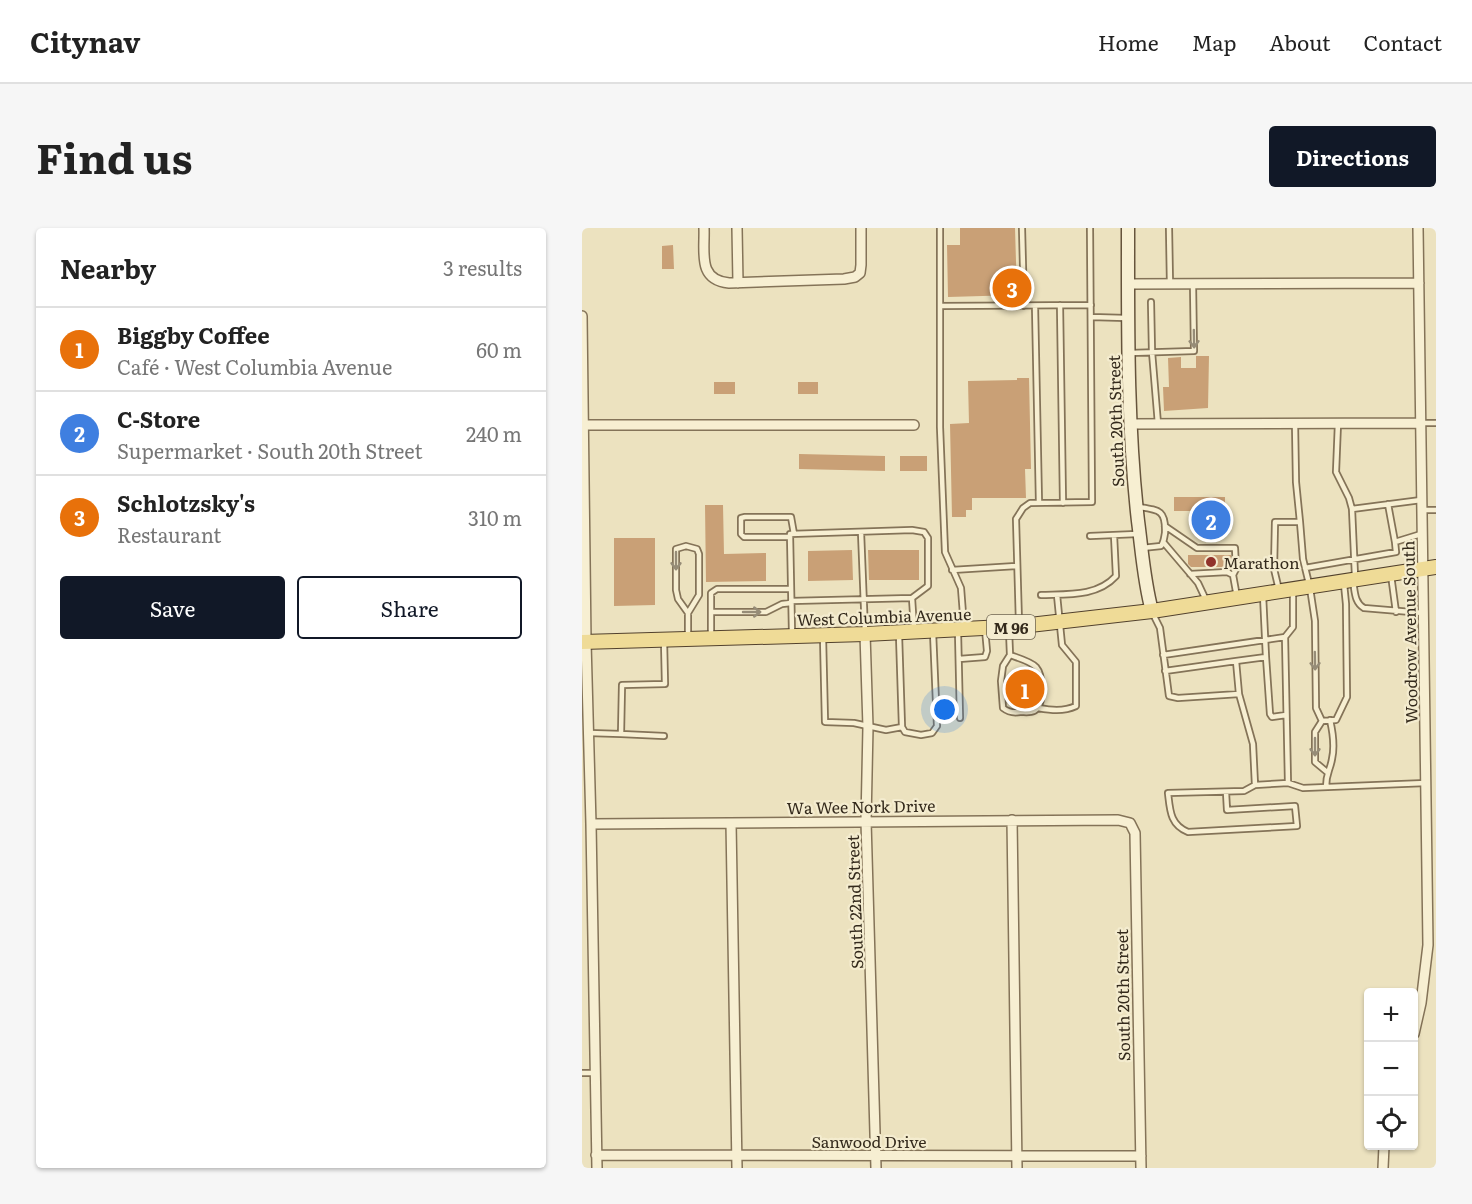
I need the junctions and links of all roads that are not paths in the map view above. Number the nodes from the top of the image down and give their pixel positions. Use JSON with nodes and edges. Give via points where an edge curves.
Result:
{"nodes":[{"id":1,"x":704,"y":228,"type":"edge"},
{"id":2,"x":737,"y":228,"type":"edge"},
{"id":3,"x":861,"y":228,"type":"edge"},
{"id":4,"x":940,"y":228,"type":"edge"},
{"id":5,"x":1022,"y":228,"type":"edge"},
{"id":6,"x":1090,"y":228,"type":"edge"},
{"id":7,"x":1128,"y":228,"type":"edge"},
{"id":8,"x":1169,"y":228,"type":"edge"},
{"id":9,"x":1418,"y":228,"type":"edge"},
{"id":10,"x":738,"y":283,"type":"junction"},
{"id":11,"x":1419,"y":283,"type":"junction"},
{"id":12,"x":1128,"y":284,"type":"junction"},
{"id":13,"x":1170,"y":284,"type":"junction"},
{"id":14,"x":1193,"y":284,"type":"junction"},
{"id":15,"x":1151,"y":302,"type":"dead end"},
{"id":16,"x":1060,"y":305,"type":"junction"},
{"id":17,"x":1091,"y":305,"type":"junction"},
{"id":18,"x":940,"y":306,"type":"junction"},
{"id":19,"x":1024,"y":306,"type":"junction"},
{"id":20,"x":1035,"y":306,"type":"junction"},
{"id":21,"x":582,"y":316,"type":"edge"},
{"id":22,"x":1091,"y":317,"type":"junction"},
{"id":23,"x":1128,"y":319,"type":"junction"},
{"id":24,"x":1152,"y":352,"type":"junction"},
{"id":25,"x":1129,"y":353,"type":"junction"},
{"id":26,"x":1295,"y":423,"type":"junction"},
{"id":27,"x":1338,"y":423,"type":"junction"},
{"id":28,"x":1421,"y":423,"type":"junction"},
{"id":29,"x":1436,"y":423,"type":"edge"},
{"id":30,"x":584,"y":424,"type":"junction"},
{"id":31,"x":1130,"y":424,"type":"junction"},
{"id":32,"x":1158,"y":424,"type":"junction"},
{"id":33,"x":914,"y":425,"type":"dead end"},
{"id":34,"x":1039,"y":503,"type":"junction"},
{"id":35,"x":1063,"y":503,"type":"junction"},
{"id":36,"x":1388,"y":504,"type":"junction"},
{"id":37,"x":1422,"y":505,"type":"junction"},
{"id":38,"x":1137,"y":507,"type":"junction"},
{"id":39,"x":1352,"y":509,"type":"junction"},
{"id":40,"x":1436,"y":510,"type":"edge"},
{"id":41,"x":583,"y":511,"type":"edge"},
{"id":42,"x":1300,"y":522,"type":"junction"},
{"id":43,"x":1165,"y":526,"type":"junction"},
{"id":44,"x":861,"y":532,"type":"junction"},
{"id":45,"x":1140,"y":534,"type":"junction"},
{"id":46,"x":1422,"y":534,"type":"junction"},
{"id":47,"x":792,"y":535,"type":"junction"},
{"id":48,"x":1114,"y":535,"type":"junction"},
{"id":49,"x":1090,"y":536,"type":"dead end"},
{"id":50,"x":1395,"y":542,"type":"junction"},
{"id":51,"x":584,"y":543,"type":"edge"},
{"id":52,"x":1164,"y":543,"type":"junction"},
{"id":53,"x":1141,"y":548,"type":"junction"},
{"id":54,"x":1354,"y":560,"type":"junction"},
{"id":55,"x":1016,"y":566,"type":"junction"},
{"id":56,"x":1305,"y":568,"type":"junction"},
{"id":57,"x":1429,"y":569,"type":"edge"},
{"id":58,"x":952,"y":570,"type":"junction"},
{"id":59,"x":1190,"y":574,"type":"junction"},
{"id":60,"x":1233,"y":575,"type":"junction"},
{"id":61,"x":1391,"y":575,"type":"junction"},
{"id":62,"x":1351,"y":582,"type":"junction"},
{"id":63,"x":1310,"y":588,"type":"junction"},
{"id":64,"x":791,"y":589,"type":"junction"},
{"id":65,"x":1286,"y":592,"type":"junction"},
{"id":66,"x":1041,"y":595,"type":"dead end"},
{"id":67,"x":1057,"y":595,"type":"junction"},
{"id":68,"x":1263,"y":595,"type":"junction"},
{"id":69,"x":912,"y":598,"type":"junction"},
{"id":70,"x":862,"y":599,"type":"junction"},
{"id":71,"x":1237,"y":599,"type":"junction"},
{"id":72,"x":791,"y":602,"type":"junction"},
{"id":73,"x":1208,"y":603,"type":"junction"},
{"id":74,"x":1152,"y":611,"type":"junction"},
{"id":75,"x":711,"y":612,"type":"junction"},
{"id":76,"x":1396,"y":612,"type":"junction"},
{"id":77,"x":688,"y":613,"type":"junction"},
{"id":78,"x":1423,"y":613,"type":"junction"},
{"id":79,"x":1059,"y":623,"type":"junction"},
{"id":80,"x":1014,"y":627,"type":"junction"},
{"id":81,"x":985,"y":628,"type":"junction"},
{"id":82,"x":961,"y":629,"type":"junction"},
{"id":83,"x":933,"y":631,"type":"junction"},
{"id":84,"x":914,"y":632,"type":"junction"},
{"id":85,"x":899,"y":633,"type":"junction"},
{"id":86,"x":865,"y":634,"type":"junction"},
{"id":87,"x":823,"y":635,"type":"junction"},
{"id":88,"x":792,"y":636,"type":"junction"},
{"id":89,"x":1285,"y":636,"type":"junction"},
{"id":90,"x":711,"y":638,"type":"junction"},
{"id":91,"x":688,"y":639,"type":"junction"},
{"id":92,"x":664,"y":640,"type":"junction"},
{"id":93,"x":1264,"y":640,"type":"junction"},
{"id":94,"x":584,"y":642,"type":"edge"},
{"id":95,"x":1010,"y":655,"type":"junction"},
{"id":96,"x":1163,"y":655,"type":"junction"},
{"id":97,"x":1266,"y":657,"type":"junction"},
{"id":98,"x":959,"y":659,"type":"junction"},
{"id":99,"x":1236,"y":662,"type":"junction"},
{"id":100,"x":1165,"y":671,"type":"junction"},
{"id":101,"x":1239,"y":694,"type":"junction"},
{"id":102,"x":1038,"y":708,"type":"junction"},
{"id":103,"x":1286,"y":715,"type":"junction"},
{"id":104,"x":960,"y":718,"type":"dead end"},
{"id":105,"x":585,"y":720,"type":"edge"},
{"id":106,"x":1330,"y":720,"type":"junction"},
{"id":107,"x":1322,"y":721,"type":"junction"},
{"id":108,"x":868,"y":728,"type":"junction"},
{"id":109,"x":902,"y":728,"type":"junction"},
{"id":110,"x":589,"y":734,"type":"junction"},
{"id":111,"x":621,"y":734,"type":"junction"},
{"id":112,"x":664,"y":736,"type":"dead end"},
{"id":113,"x":1327,"y":772,"type":"junction"},
{"id":114,"x":1288,"y":783,"type":"junction"},
{"id":115,"x":1431,"y":783,"type":"edge"},
{"id":116,"x":1255,"y":785,"type":"junction"},
{"id":117,"x":1326,"y":787,"type":"junction"},
{"id":118,"x":1226,"y":792,"type":"junction"},
{"id":119,"x":1012,"y":820,"type":"junction"},
{"id":120,"x":866,"y":821,"type":"junction"},
{"id":121,"x":731,"y":823,"type":"junction"},
{"id":122,"x":1130,"y":823,"type":"joint"},
{"id":123,"x":591,"y":824,"type":"junction"},
{"id":124,"x":1418,"y":1015,"type":"edge"},
{"id":125,"x":582,"y":1073,"type":"edge"},
{"id":126,"x":595,"y":1073,"type":"junction"},
{"id":127,"x":1384,"y":1150,"type":"edge"},
{"id":128,"x":596,"y":1155,"type":"junction"},
{"id":129,"x":1141,"y":1155,"type":"junction"},
{"id":130,"x":736,"y":1156,"type":"junction"},
{"id":131,"x":1017,"y":1156,"type":"junction"},
{"id":132,"x":876,"y":1157,"type":"junction"},
{"id":133,"x":597,"y":1168,"type":"edge"},
{"id":134,"x":737,"y":1168,"type":"edge"},
{"id":135,"x":876,"y":1168,"type":"edge"},
{"id":136,"x":1017,"y":1168,"type":"edge"},
{"id":137,"x":1141,"y":1168,"type":"edge"},
{"id":138,"x":1383,"y":1168,"type":"edge"}],
"edges":[{"from":1,"to":10,"type":"street","via":[[707,273],[721,282]]},
{"from":2,"to":10,"type":"street"},
{"from":3,"to":10,"type":"street","via":[[861,265],[855,277]]},
{"from":4,"to":18,"type":"lane"},
{"from":5,"to":19,"type":"lane"},
{"from":6,"to":17,"type":"lane"},
{"from":7,"to":12,"type":"main road","name":"South 20th Street"},
{"from":8,"to":13,"type":"lane"},
{"from":9,"to":11,"type":"street","name":"Woodrow Avenue South"},
{"from":11,"to":14,"type":"street"},
{"from":11,"to":28,"type":"street","name":"Woodrow Avenue South"},
{"from":12,"to":13,"type":"street"},
{"from":12,"to":23,"type":"main road","name":"South 20th Street"},
{"from":13,"to":14,"type":"street"},
{"from":14,"to":24,"type":"lane","one_way":true,"via":[[1194,351]]},
{"from":15,"to":24,"type":"lane"},
{"from":16,"to":17,"type":"lane"},
{"from":16,"to":20,"type":"lane"},
{"from":16,"to":35,"type":"lane"},
{"from":17,"to":22,"type":"lane"},
{"from":18,"to":19,"type":"lane"},
{"from":18,"to":58,"type":"lane","via":[[945,552]]},
{"from":19,"to":20,"type":"lane"},
{"from":20,"to":34,"type":"lane"},
{"from":21,"to":30,"type":"street"},
{"from":22,"to":23,"type":"lane"},
{"from":22,"to":35,"type":"lane","via":[[1092,502]]},
{"from":23,"to":25,"type":"main road","name":"South 20th Street"},
{"from":24,"to":25,"type":"lane"},
{"from":24,"to":32,"type":"lane"},
{"from":25,"to":31,"type":"main road","name":"South 20th Street"},
{"from":26,"to":27,"type":"street"},
{"from":26,"to":32,"type":"street"},
{"from":26,"to":42,"type":"lane"},
{"from":27,"to":28,"type":"street"},
{"from":27,"to":39,"type":"lane","via":[[1336,472]]},
{"from":28,"to":29,"type":"lane"},
{"from":28,"to":37,"type":"street","name":"Woodrow Avenue South"},
{"from":30,"to":33,"type":"street"},
{"from":30,"to":41,"type":"street"},
{"from":31,"to":32,"type":"street"},
{"from":31,"to":38,"type":"main road","name":"South 20th Street"},
{"from":34,"to":35,"type":"lane"},
{"from":34,"to":55,"type":"lane","via":[[1030,503],[1016,519]]},
{"from":36,"to":37,"type":"lane"},
{"from":36,"to":39,"type":"lane"},
{"from":36,"to":50,"type":"lane"},
{"from":37,"to":40,"type":"lane"},
{"from":37,"to":46,"type":"street","name":"Woodrow Avenue South"},
{"from":38,"to":43,"type":"lane","via":[[1159,511]]},
{"from":38,"to":45,"type":"main road","name":"South 20th Street"},
{"from":39,"to":54,"type":"lane"},
{"from":41,"to":51,"type":"street"},
{"from":42,"to":56,"type":"lane"},
{"from":42,"to":65,"type":"lane","via":[[1275,522],[1274,569]]},
{"from":43,"to":52,"type":"lane"},
{"from":43,"to":60,"type":"lane","via":[[1197,548],[1235,548]]},
{"from":44,"to":47,"type":"lane"},
{"from":44,"to":69,"type":"lane","via":[[924,532],[928,538],[928,586]]},
{"from":44,"to":70,"type":"lane"},
{"from":45,"to":48,"type":"lane"},
{"from":45,"to":53,"type":"main road","name":"South 20th Street"},
{"from":46,"to":50,"type":"lane"},
{"from":46,"to":57,"type":"street","name":"Woodrow Avenue South"},
{"from":47,"to":47,"type":"lane","via":[[744,537],[741,518],[791,517]]},
{"from":47,"to":64,"type":"lane"},
{"from":48,"to":49,"type":"lane"},
{"from":48,"to":67,"type":"lane","via":[[1116,576],[1088,593]]},
{"from":50,"to":54,"type":"lane","via":[[1396,552]]},
{"from":51,"to":94,"type":"street"},
{"from":52,"to":53,"type":"lane"},
{"from":52,"to":59,"type":"lane"},
{"from":53,"to":74,"type":"main road","name":"South 20th Street"},
{"from":54,"to":56,"type":"lane"},
{"from":54,"to":62,"type":"lane"},
{"from":55,"to":58,"type":"lane"},
{"from":55,"to":80,"type":"lane"},
{"from":56,"to":63,"type":"lane"},
{"from":57,"to":61,"type":"main road","name":"West Columbia Avenue","number":"M 96"},
{"from":57,"to":78,"type":"street","name":"Woodrow Avenue South"},
{"from":58,"to":82,"type":"lane","via":[[961,588]]},
{"from":59,"to":60,"type":"lane"},
{"from":59,"to":73,"type":"lane"},
{"from":60,"to":71,"type":"lane"},
{"from":61,"to":62,"type":"main road","name":"West Columbia Avenue","number":"M 96"},
{"from":61,"to":76,"type":"lane"},
{"from":62,"to":63,"type":"main road","name":"West Columbia Avenue","number":"M 96"},
{"from":62,"to":76,"type":"lane","via":[[1359,606]]},
{"from":62,"to":106,"type":"lane","via":[[1346,610],[1347,697],[1336,720]]},
{"from":63,"to":65,"type":"main road","name":"West Columbia Avenue","number":"M 96"},
{"from":63,"to":107,"type":"lane","one_way":true,"via":[[1315,621],[1316,708]]},
{"from":64,"to":72,"type":"lane"},
{"from":64,"to":75,"type":"lane","via":[[717,589],[711,593]]},
{"from":65,"to":68,"type":"main road","name":"West Columbia Avenue","number":"M 96"},
{"from":65,"to":89,"type":"lane","via":[[1293,627]]},
{"from":66,"to":67,"type":"lane"},
{"from":67,"to":79,"type":"lane"},
{"from":68,"to":71,"type":"main road","name":"West Columbia Avenue","number":"M 96"},
{"from":68,"to":93,"type":"lane"},
{"from":69,"to":70,"type":"lane"},
{"from":69,"to":84,"type":"lane"},
{"from":70,"to":72,"type":"lane"},
{"from":70,"to":86,"type":"lane"},
{"from":71,"to":73,"type":"main road","name":"West Columbia Avenue","number":"M 96"},
{"from":75,"to":72,"type":"lane","one_way":true,"via":[[766,612]]},
{"from":72,"to":88,"type":"lane"},
{"from":73,"to":74,"type":"main road","name":"West Columbia Avenue","number":"M 96"},
{"from":74,"to":79,"type":"main road","name":"West Columbia Avenue","number":"M 96"},
{"from":74,"to":96,"type":"lane","via":[[1160,628]]},
{"from":75,"to":90,"type":"lane"},
{"from":76,"to":78,"type":"lane"},
{"from":77,"to":77,"type":"lane","one_way":true,"via":[[699,595],[699,554],[686,546],[676,549],[676,590]]},
{"from":77,"to":91,"type":"lane"},
{"from":78,"to":115,"type":"street","name":"Woodrow Avenue South"},
{"from":79,"to":80,"type":"main road","name":"West Columbia Avenue","number":"M 96"},
{"from":79,"to":102,"type":"lane","via":[[1062,645],[1076,662],[1076,706]]},
{"from":80,"to":81,"type":"main road","name":"West Columbia Avenue","number":"M 96"},
{"from":80,"to":95,"type":"lane"},
{"from":81,"to":82,"type":"main road","name":"West Columbia Avenue","number":"M 96"},
{"from":81,"to":98,"type":"lane","via":[[985,657]]},
{"from":82,"to":83,"type":"main road","name":"West Columbia Avenue","number":"M 96"},
{"from":82,"to":98,"type":"lane"},
{"from":83,"to":84,"type":"main road","name":"West Columbia Avenue","number":"M 96"},
{"from":83,"to":109,"type":"lane","via":[[937,726],[932,734],[921,735]]},
{"from":84,"to":85,"type":"main road","name":"West Columbia Avenue","number":"M 96"},
{"from":85,"to":86,"type":"main road","name":"West Columbia Avenue","number":"M 96"},
{"from":85,"to":109,"type":"lane"},
{"from":86,"to":87,"type":"main road","name":"West Columbia Avenue","number":"M 96"},
{"from":86,"to":108,"type":"street","name":"South 22nd Street"},
{"from":87,"to":88,"type":"main road","name":"West Columbia Avenue","number":"M 96"},
{"from":87,"to":108,"type":"lane","via":[[825,722],[854,723]]},
{"from":88,"to":90,"type":"main road","name":"West Columbia Avenue","number":"M 96"},
{"from":89,"to":93,"type":"lane"},
{"from":89,"to":103,"type":"lane"},
{"from":90,"to":91,"type":"main road","name":"West Columbia Avenue","number":"M 96"},
{"from":91,"to":92,"type":"main road","name":"West Columbia Avenue","number":"M 96"},
{"from":92,"to":94,"type":"main road","name":"West Columbia Avenue","number":"M 96"},
{"from":92,"to":111,"type":"lane","via":[[665,684],[622,685]]},
{"from":93,"to":96,"type":"lane"},
{"from":93,"to":97,"type":"lane"},
{"from":94,"to":105,"type":"street"},
{"from":95,"to":102,"type":"lane","via":[[1034,665],[1040,673]]},
{"from":95,"to":102,"type":"lane","via":[[1003,666],[1001,681],[1003,708],[1016,712],[1033,712]]},
{"from":96,"to":100,"type":"lane"},
{"from":97,"to":99,"type":"lane"},
{"from":97,"to":103,"type":"lane","via":[[1270,714]]},
{"from":98,"to":104,"type":"lane"},
{"from":99,"to":100,"type":"lane"},
{"from":99,"to":101,"type":"lane"},
{"from":100,"to":101,"type":"lane","via":[[1169,696]]},
{"from":101,"to":116,"type":"lane","via":[[1253,744]]},
{"from":103,"to":114,"type":"lane"},
{"from":105,"to":110,"type":"street"},
{"from":106,"to":107,"type":"lane"},
{"from":106,"to":113,"type":"lane","via":[[1334,736]]},
{"from":107,"to":113,"type":"lane","one_way":true,"via":[[1315,732],[1315,762]]},
{"from":108,"to":109,"type":"lane"},
{"from":108,"to":120,"type":"street","name":"South 22nd Street"},
{"from":110,"to":111,"type":"lane"},
{"from":110,"to":123,"type":"street"},
{"from":111,"to":112,"type":"lane"},
{"from":113,"to":117,"type":"lane"},
{"from":114,"to":116,"type":"lane"},
{"from":114,"to":117,"type":"lane","via":[[1303,788]]},
{"from":115,"to":117,"type":"lane"},
{"from":115,"to":124,"type":"street","name":"Woodrow Avenue South","via":[[1428,945]]},
{"from":116,"to":118,"type":"lane","via":[[1244,791]]},
{"from":118,"to":118,"type":"lane","via":[[1168,793],[1173,822],[1188,832],[1297,826],[1295,806],[1227,810]]},
{"from":119,"to":120,"type":"street","name":"Wa Wee Nork Drive"},
{"from":119,"to":122,"type":"street","name":"Wa Wee Nork Drive"},
{"from":119,"to":131,"type":"street"},
{"from":120,"to":121,"type":"street","name":"Wa Wee Nork Drive"},
{"from":120,"to":132,"type":"street","name":"South 22nd Street"},
{"from":121,"to":123,"type":"street","name":"Wa Wee Nork Drive"},
{"from":121,"to":130,"type":"street"},
{"from":122,"to":129,"type":"street","name":"South 20th Street","via":[[1135,833]]},
{"from":123,"to":126,"type":"street"},
{"from":125,"to":126,"type":"lane"},
{"from":126,"to":128,"type":"street"},
{"from":127,"to":138,"type":"street"},
{"from":128,"to":130,"type":"street","name":"Sanwood Drive"},
{"from":128,"to":133,"type":"street"},
{"from":129,"to":131,"type":"street","name":"Sanwood Drive"},
{"from":129,"to":137,"type":"street","name":"South 20th Street"},
{"from":130,"to":132,"type":"street","name":"Sanwood Drive"},
{"from":130,"to":134,"type":"street"},
{"from":131,"to":132,"type":"street","name":"Sanwood Drive"},
{"from":131,"to":136,"type":"street"},
{"from":132,"to":135,"type":"street","name":"South 22nd Street"}]}
